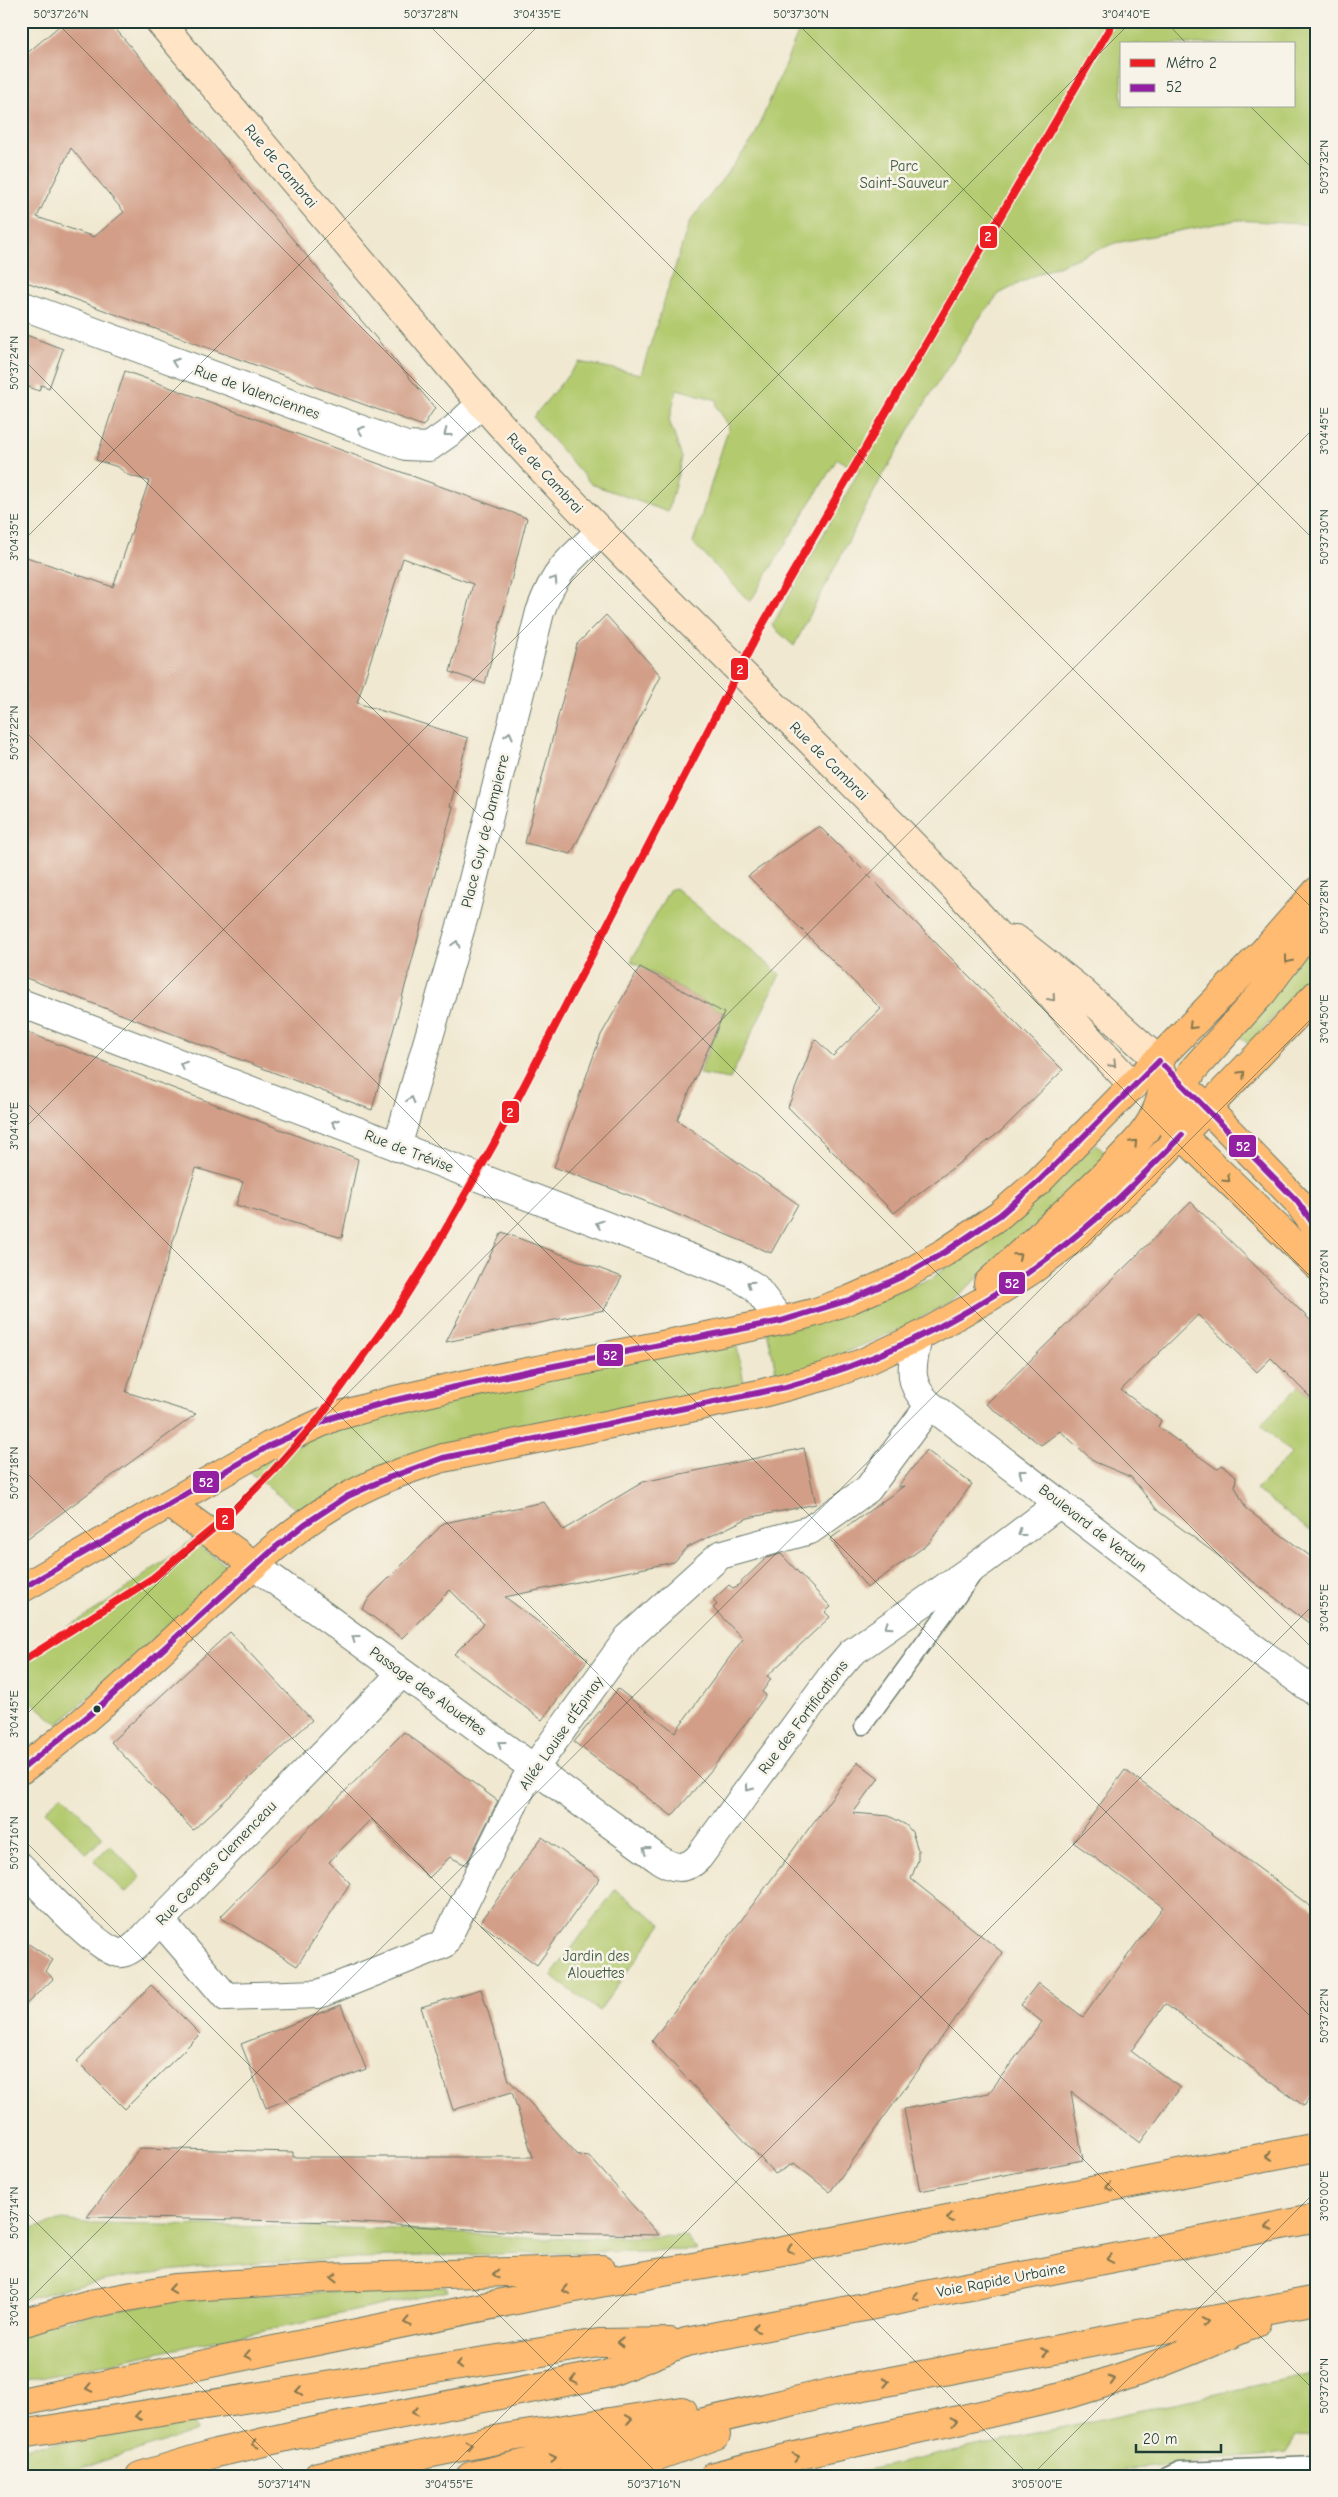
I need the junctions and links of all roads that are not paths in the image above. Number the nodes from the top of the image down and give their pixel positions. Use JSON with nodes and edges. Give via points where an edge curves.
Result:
{"nodes":[{"id":1,"x":158,"y":21,"type":"edge"},
{"id":2,"x":21,"y":306,"type":"edge"},
{"id":3,"x":482,"y":404,"type":"junction"},
{"id":4,"x":600,"y":532,"type":"junction"},
{"id":5,"x":1317,"y":891,"type":"edge"},
{"id":6,"x":962,"y":896,"type":"junction"},
{"id":7,"x":1317,"y":921,"type":"edge"},
{"id":8,"x":1317,"y":994,"type":"edge"},
{"id":9,"x":21,"y":1003,"type":"edge"},
{"id":10,"x":1159,"y":1061,"type":"junction"},
{"id":11,"x":1134,"y":1086,"type":"junction"},
{"id":12,"x":1184,"y":1086,"type":"junction"},
{"id":13,"x":1208,"y":1108,"type":"junction"},
{"id":14,"x":1157,"y":1110,"type":"junction"},
{"id":15,"x":1182,"y":1135,"type":"junction"},
{"id":16,"x":397,"y":1146,"type":"junction"},
{"id":17,"x":1317,"y":1229,"type":"edge"},
{"id":18,"x":1317,"y":1266,"type":"edge"},
{"id":19,"x":781,"y":1321,"type":"junction"},
{"id":20,"x":942,"y":1324,"type":"junction"},
{"id":21,"x":918,"y":1337,"type":"junction"},
{"id":22,"x":930,"y":1405,"type":"junction"},
{"id":23,"x":1060,"y":1503,"type":"junction"},
{"id":24,"x":170,"y":1504,"type":"junction"},
{"id":25,"x":984,"y":1561,"type":"junction"},
{"id":26,"x":254,"y":1565,"type":"junction"},
{"id":27,"x":21,"y":1590,"type":"edge"},
{"id":28,"x":402,"y":1673,"type":"junction"},
{"id":29,"x":1317,"y":1693,"type":"edge"},
{"id":30,"x":864,"y":1726,"type":"dead end"},
{"id":31,"x":533,"y":1768,"type":"junction"},
{"id":32,"x":21,"y":1770,"type":"edge"},
{"id":33,"x":690,"y":1865,"type":"joint"},
{"id":34,"x":21,"y":1867,"type":"edge"},
{"id":35,"x":160,"y":1920,"type":"junction"},
{"id":36,"x":1317,"y":2147,"type":"edge"},
{"id":37,"x":1317,"y":2218,"type":"edge"},
{"id":38,"x":649,"y":2274,"type":"junction"},
{"id":39,"x":1309,"y":2302,"type":"edge"},
{"id":40,"x":21,"y":2323,"type":"edge"},
{"id":41,"x":686,"y":2342,"type":"junction"},
{"id":42,"x":838,"y":2391,"type":"junction"},
{"id":43,"x":21,"y":2402,"type":"edge"},
{"id":44,"x":21,"y":2434,"type":"edge"},
{"id":45,"x":1317,"y":2465,"type":"edge"},
{"id":46,"x":140,"y":2476,"type":"edge"},
{"id":47,"x":318,"y":2476,"type":"edge"},
{"id":48,"x":471,"y":2476,"type":"edge"},
{"id":49,"x":573,"y":2476,"type":"edge"},
{"id":50,"x":714,"y":2476,"type":"edge"},
{"id":51,"x":1167,"y":2476,"type":"edge"}],
"edges":[{"from":1,"to":3,"type":"main road","name":"Rue de Cambrai"},
{"from":3,"to":2,"type":"street","name":"Rue de Valenciennes","one_way":true,"via":[[428,447],[406,446]]},
{"from":3,"to":4,"type":"main road","name":"Rue de Cambrai"},
{"from":4,"to":6,"type":"main road","name":"Rue de Cambrai"},
{"from":16,"to":4,"type":"street","name":"Place Guy de Dampierre","one_way":true,"via":[[464,916],[540,612],[556,575]]},
{"from":5,"to":10,"type":"main road","one_way":true},
{"from":6,"to":10,"type":"main road","name":"Rue de Cambrai","via":[[1078,988]]},
{"from":6,"to":11,"type":"main road","name":"Rue de Cambrai","one_way":true,"via":[[1073,1023]]},
{"from":7,"to":12,"type":"main road","one_way":true,"via":[[1263,992],[1200,1061]]},
{"from":13,"to":8,"type":"main road","one_way":true},
{"from":16,"to":9,"type":"street","name":"Rue de Trévise","one_way":true},
{"from":10,"to":11,"type":"main road"},
{"from":10,"to":12,"type":"main road","name":"Rue de Cambrai"},
{"from":10,"to":14,"type":"main road","via":[[1163,1083]]},
{"from":11,"to":14,"type":"main road","name":"Rue de Cambrai"},
{"from":11,"to":19,"type":"main road","via":[[1039,1181],[971,1236],[901,1277],[849,1300]]},
{"from":12,"to":13,"type":"main road","name":"Rue de Cambrai"},
{"from":12,"to":15,"type":"main road"},
{"from":13,"to":15,"type":"main road"},
{"from":13,"to":17,"type":"main road","name":"Rue de Cambrai","via":[[1291,1194]]},
{"from":14,"to":15,"type":"main road","name":"Rue de Cambrai"},
{"from":20,"to":14,"type":"main road","one_way":true,"via":[[1064,1215],[1140,1138]]},
{"from":15,"to":18,"type":"main road","name":"Rue de Cambrai","one_way":true},
{"from":15,"to":20,"type":"main road","via":[[1072,1240],[1024,1276]]},
{"from":19,"to":16,"type":"street","name":"Rue de Trévise","one_way":true,"via":[[755,1287],[734,1275]]},
{"from":19,"to":24,"type":"main road","via":[[529,1371],[334,1417],[269,1446]]},
{"from":20,"to":21,"type":"main road"},
{"from":21,"to":22,"type":"street","name":"Boulevard de Verdun","via":[[913,1382]]},
{"from":21,"to":26,"type":"main road","via":[[826,1376],[759,1394],[452,1456],[418,1466],[336,1503],[299,1527]]},
{"from":23,"to":22,"type":"street","name":"Boulevard de Verdun","one_way":true},
{"from":22,"to":31,"type":"street","name":"Allée Louise d'Épinay","via":[[868,1489],[810,1530],[720,1555],[628,1638]]},
{"from":23,"to":25,"type":"street","name":"Rue des Fortifications","one_way":true},
{"from":23,"to":29,"type":"street","name":"Boulevard de Verdun"},
{"from":24,"to":26,"type":"main road","name":"Passage des Alouettes"},
{"from":24,"to":27,"type":"main road"},
{"from":25,"to":30,"type":"lane"},
{"from":25,"to":33,"type":"street","name":"Rue des Fortifications","one_way":true,"via":[[865,1642],[842,1662],[703,1852]]},
{"from":28,"to":26,"type":"street","name":"Passage des Alouettes","one_way":true},
{"from":26,"to":32,"type":"main road","via":[[65,1737]]},
{"from":31,"to":28,"type":"street","name":"Passage des Alouettes","one_way":true},
{"from":28,"to":35,"type":"street","name":"Rue Georges Clemenceau"},
{"from":33,"to":31,"type":"street","name":"Passage des Alouettes","one_way":true,"via":[[679,1868],[664,1863]]},
{"from":31,"to":35,"type":"street","name":"Allée Louise d'Épinay","via":[[444,1944],[319,1994],[226,1997]]},
{"from":34,"to":35,"type":"street","name":"Rue Georges Clemenceau","via":[[98,1944],[114,1953],[128,1951]]},
{"from":36,"to":38,"type":"main road","one_way":true},
{"from":37,"to":41,"type":"main road","name":"Voie Rapide Urbaine","one_way":true},
{"from":38,"to":40,"type":"main road","one_way":true,"via":[[633,2268],[325,2278],[174,2288],[90,2304]]},
{"from":38,"to":43,"type":"main road","one_way":true},
{"from":42,"to":39,"type":"main road","one_way":true},
{"from":50,"to":39,"type":"main road","one_way":true,"via":[[1054,2398],[1178,2357]]},
{"from":41,"to":44,"type":"main road","one_way":true,"via":[[599,2343]]},
{"from":41,"to":46,"type":"main road","one_way":true,"via":[[606,2374],[295,2435],[216,2453]]},
{"from":47,"to":42,"type":"main road","one_way":true,"via":[[511,2437]]},
{"from":48,"to":42,"type":"main road","one_way":true},
{"from":42,"to":49,"type":"main road","via":[[658,2456]]},
{"from":45,"to":51,"type":"lane","via":[[1180,2470]]}]}
